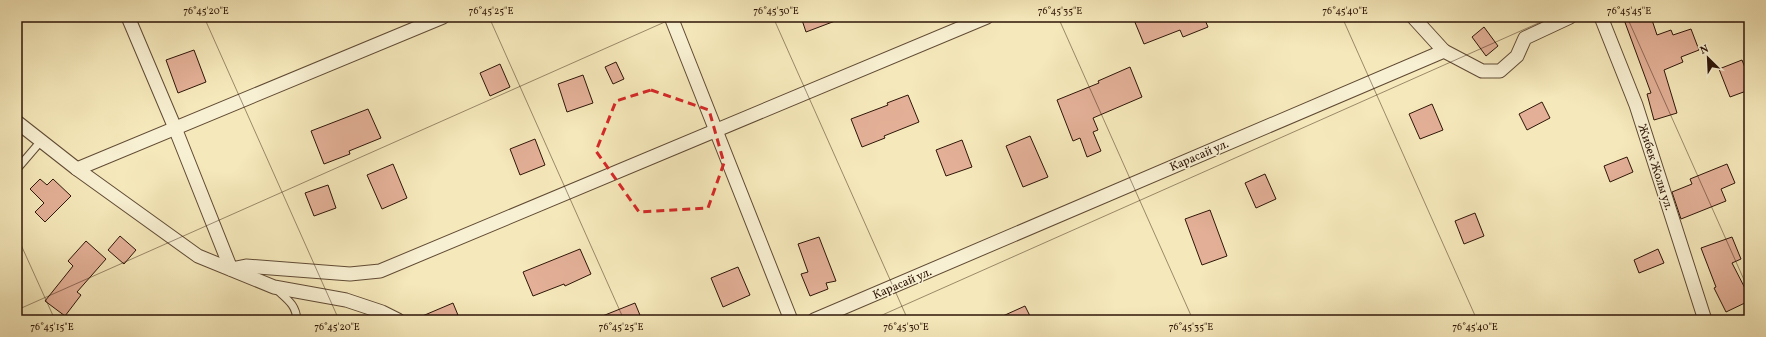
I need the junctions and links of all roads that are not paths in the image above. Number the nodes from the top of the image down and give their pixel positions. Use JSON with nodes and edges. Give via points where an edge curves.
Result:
{"nodes":[{"id":1,"x":128,"y":17,"type":"edge"},
{"id":2,"x":443,"y":17,"type":"edge"},
{"id":3,"x":671,"y":17,"type":"edge"},
{"id":4,"x":987,"y":17,"type":"edge"},
{"id":5,"x":1413,"y":17,"type":"edge"},
{"id":6,"x":1570,"y":17,"type":"edge"},
{"id":7,"x":1601,"y":17,"type":"edge"},
{"id":8,"x":1444,"y":51,"type":"junction"},
{"id":9,"x":17,"y":122,"type":"edge"},
{"id":10,"x":176,"y":128,"type":"junction"},
{"id":11,"x":715,"y":131,"type":"junction"},
{"id":12,"x":41,"y":141,"type":"junction"},
{"id":13,"x":17,"y":168,"type":"edge"},
{"id":14,"x":77,"y":169,"type":"junction"},
{"id":15,"x":231,"y":269,"type":"junction"},
{"id":16,"x":274,"y":287,"type":"junction"},
{"id":17,"x":297,"y":320,"type":"edge"},
{"id":18,"x":398,"y":320,"type":"edge"},
{"id":19,"x":791,"y":320,"type":"edge"},
{"id":20,"x":814,"y":320,"type":"edge"},
{"id":21,"x":1705,"y":320,"type":"edge"}],
"edges":[{"from":1,"to":10,"type":"street"},
{"from":2,"to":10,"type":"street"},
{"from":3,"to":11,"type":"street"},
{"from":4,"to":11,"type":"street"},
{"from":5,"to":8,"type":"street"},
{"from":6,"to":8,"type":"street","via":[[1525,38],[1517,56],[1500,71],[1482,71]]},
{"from":7,"to":21,"type":"street","name":"Жибек Жолы ул.","via":[[1636,105]]},
{"from":8,"to":20,"type":"street","name":"Карасай ул."},
{"from":9,"to":12,"type":"street"},
{"from":10,"to":14,"type":"street"},
{"from":10,"to":15,"type":"street"},
{"from":11,"to":15,"type":"street","via":[[380,271],[350,274],[246,266]]},
{"from":11,"to":19,"type":"street"},
{"from":12,"to":13,"type":"lane"},
{"from":12,"to":14,"type":"street"},
{"from":14,"to":15,"type":"street","via":[[198,256]]},
{"from":15,"to":16,"type":"street"},
{"from":16,"to":17,"type":"lane","via":[[290,301],[296,310]]},
{"from":16,"to":18,"type":"street","via":[[346,300]]}]}
